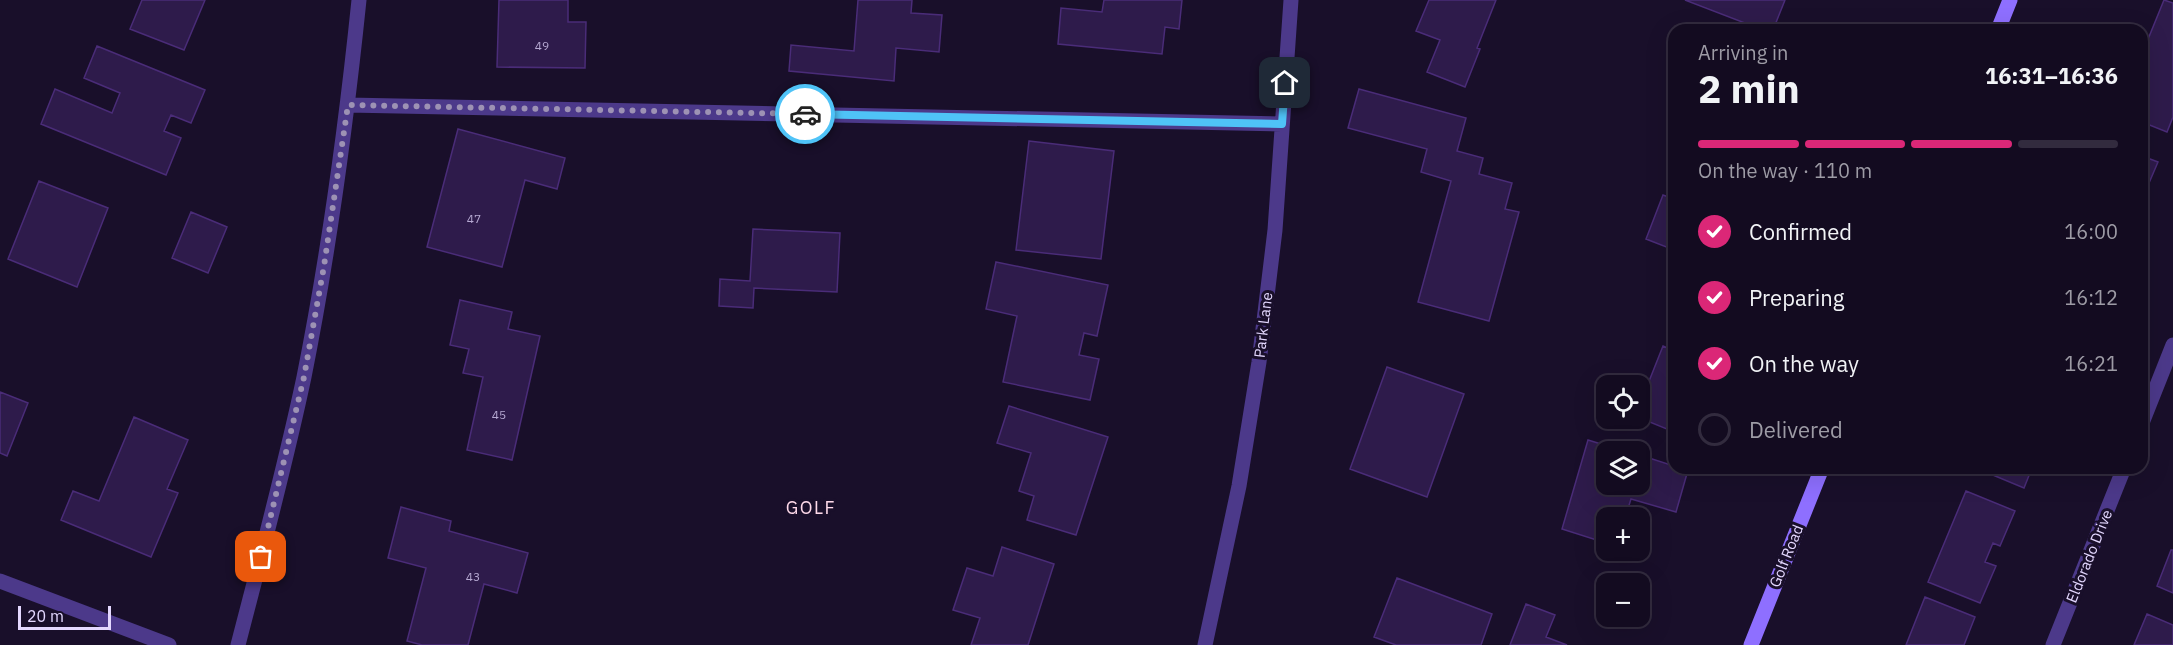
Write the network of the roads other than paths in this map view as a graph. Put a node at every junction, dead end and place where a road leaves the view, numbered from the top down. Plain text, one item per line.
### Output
1 (359, 0) edge
2 (1291, 0) edge
3 (2010, 0) edge
4 (2000, 24) edge
5 (348, 105) junction
6 (1282, 124) junction
7 (2173, 345) edge
8 (2148, 408) edge
9 (1820, 474) edge
10 (2122, 474) edge
11 (0, 581) edge
12 (169, 645) edge
13 (238, 645) edge
14 (1205, 645) edge
15 (1751, 645) edge
16 (2053, 645) edge

1 - 5 street
2 - 6 street, Park Lane
3 - 4 main road
5 - 6 street
5 - 13 street
6 - 14 street, Park Lane
7 - 8 street
9 - 15 main road, Golf Road
10 - 16 street, Eldorado Drive
11 - 12 street

